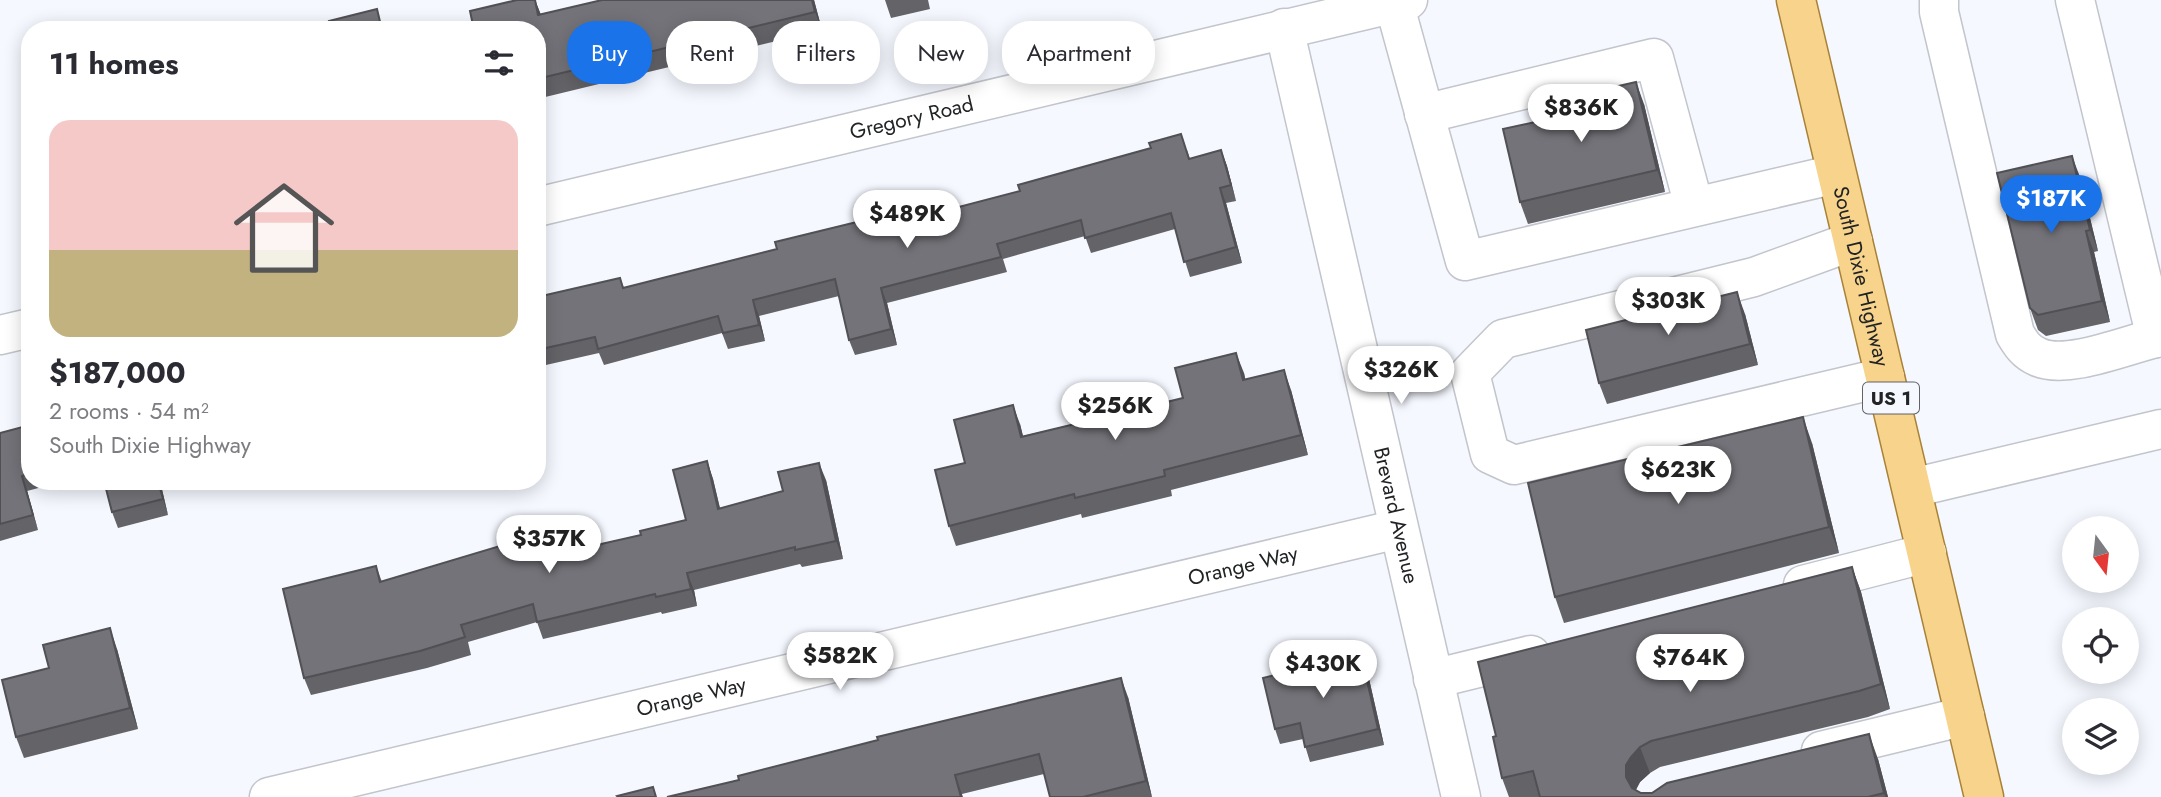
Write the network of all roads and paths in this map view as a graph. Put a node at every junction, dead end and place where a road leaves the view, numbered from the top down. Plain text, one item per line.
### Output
1 (1796, 0) edge
2 (1939, 0) edge
3 (2075, 0) edge
4 (1401, 2) edge
5 (1284, 28) junction
6 (1424, 114) junction
7 (1836, 174) junction
8 (546, 205) edge
9 (1694, 206) junction
10 (1853, 241) junction
11 (21, 330) edge
12 (0, 335) edge
13 (2159, 337) edge
14 (1885, 377) junction
15 (2161, 429) edge
16 (1912, 488) junction
17 (1398, 529) junction
18 (1927, 553) junction
19 (1770, 593) edge
20 (1561, 647) edge
21 (1433, 679) junction
22 (1965, 716) junction
23 (1783, 760) edge
24 (269, 797) edge
25 (1461, 797) edge
26 (1984, 797) edge

1 - 7 main road, South Dixie Highway / US 1
2 - 13 street
3 - 13 street
4 - 5 street, Gregory Road
4 - 6 street
5 - 8 street, Gregory Road
5 - 17 street, Brevard Avenue
6 - 9 street
6 - 9 street
7 - 9 street
7 - 10 main road, South Dixie Highway / US 1
10 - 14 main road, South Dixie Highway / US 1
10 - 14 street
11 - 12 street
14 - 16 main road, South Dixie Highway / US 1
15 - 16 street
16 - 18 main road, South Dixie Highway / US 1
17 - 21 street, Brevard Avenue
17 - 24 street, Orange Way
18 - 19 street
18 - 22 main road, South Dixie Highway / US 1
20 - 21 street
21 - 25 street, Brevard Avenue
22 - 23 street
22 - 26 main road, South Dixie Highway / US 1

